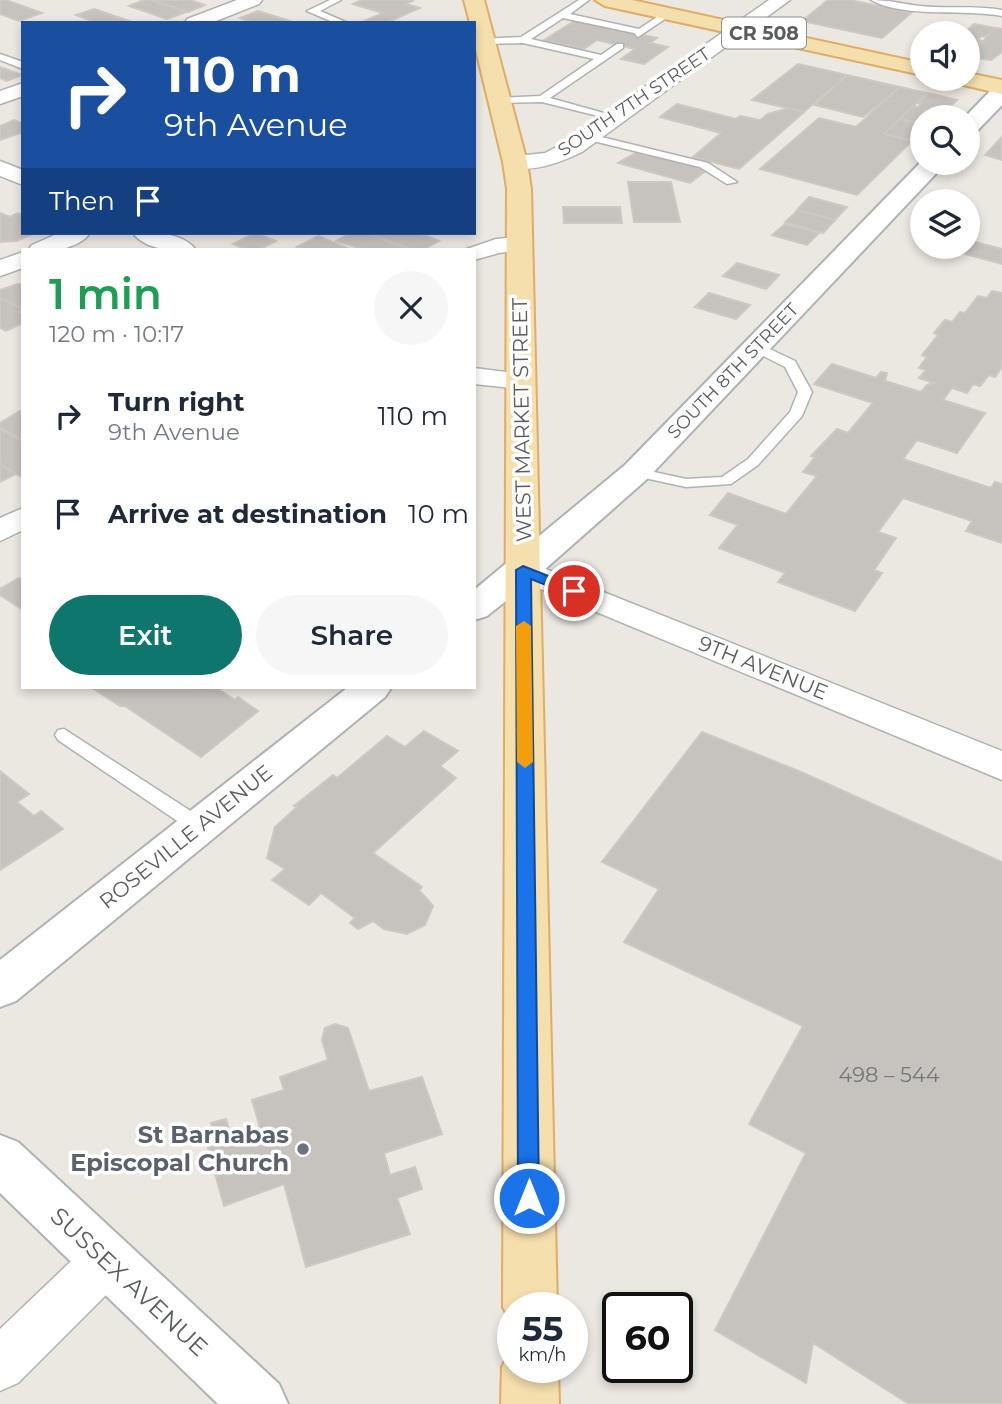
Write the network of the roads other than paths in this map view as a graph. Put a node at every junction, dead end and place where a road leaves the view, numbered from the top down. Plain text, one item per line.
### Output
1 (253, 0) edge
2 (337, 0) edge
3 (474, 0) edge
4 (585, 0) edge
5 (605, 0) edge
6 (781, 0) edge
7 (875, 0) edge
8 (669, 13) junction
9 (1002, 13) edge
10 (562, 15) junction
11 (199, 21) edge
12 (339, 21) edge
13 (545, 26) junction
14 (741, 28) junction
15 (561, 30) dead end
16 (523, 40) junction
17 (620, 46) dead end
18 (482, 51) edge
19 (0, 57) edge
20 (602, 58) junction
21 (21, 65) edge
22 (910, 66) edge
23 (980, 82) edge
24 (1002, 87) edge
25 (21, 90) edge
26 (1002, 93) edge
27 (0, 98) edge
28 (542, 99) junction
29 (500, 101) junction
30 (980, 115) edge
31 (614, 119) junction
32 (589, 137) junction
33 (515, 162) junction
34 (0, 168) edge
35 (922, 175) edge
36 (21, 177) edge
37 (731, 182) dead end
38 (74, 235) edge
39 (150, 235) edge
40 (520, 244) junction
41 (44, 248) edge
42 (179, 248) edge
43 (476, 252) edge
44 (21, 259) edge
45 (0, 269) edge
46 (757, 347) junction
47 (476, 376) edge
48 (521, 381) junction
49 (636, 472) junction
50 (21, 518) edge
51 (0, 531) edge
52 (523, 570) junction
53 (476, 606) edge
54 (371, 689) edge
55 (64, 735) dead end
56 (1002, 766) edge
57 (199, 826) junction
58 (0, 987) edge
59 (0, 1159) edge
60 (106, 1261) junction
61 (530, 1292) edge
62 (0, 1365) edge
63 (530, 1383) edge
64 (259, 1404) edge
65 (530, 1404) edge

1 - 11 street
2 - 12 lane
3 - 18 main road, WEST MARKET STREET
4 - 10 lane
5 - 8 main road, CR 508
6 - 14 street, SOUTH 7TH STREET
7 - 9 lane
8 - 10 lane
8 - 14 main road, CR 508
10 - 13 lane
13 - 15 lane
13 - 16 lane
14 - 22 main road, CR 508
14 - 31 street, SOUTH 7TH STREET
16 - 18 lane
16 - 20 lane
17 - 20 lane
18 - 29 main road, WEST MARKET STREET
19 - 21 lane
20 - 28 lane
23 - 24 main road
25 - 27 street
26 - 30 street
28 - 29 lane
28 - 31 lane
29 - 33 main road, WEST MARKET STREET
31 - 32 street, SOUTH 7TH STREET
32 - 33 street, SOUTH 7TH STREET
32 - 37 lane
33 - 40 main road, WEST MARKET STREET
34 - 36 street
35 - 46 street, SOUTH 8TH STREET
38 - 41 street
39 - 42 street
40 - 43 street
40 - 48 main road, WEST MARKET STREET
44 - 45 street
46 - 49 street, SOUTH 8TH STREET
46 - 49 lane
47 - 48 street
48 - 52 main road, WEST MARKET STREET
49 - 52 street, SOUTH 8TH STREET
50 - 51 street
52 - 53 street
52 - 56 street, 9TH AVENUE
52 - 61 main road, WEST MARKET STREET
54 - 57 street, ROSEVILLE AVENUE
55 - 57 lane
57 - 58 street, ROSEVILLE AVENUE
59 - 60 street, SUSSEX AVENUE
60 - 62 street
60 - 64 street, SUSSEX AVENUE
63 - 65 main road

